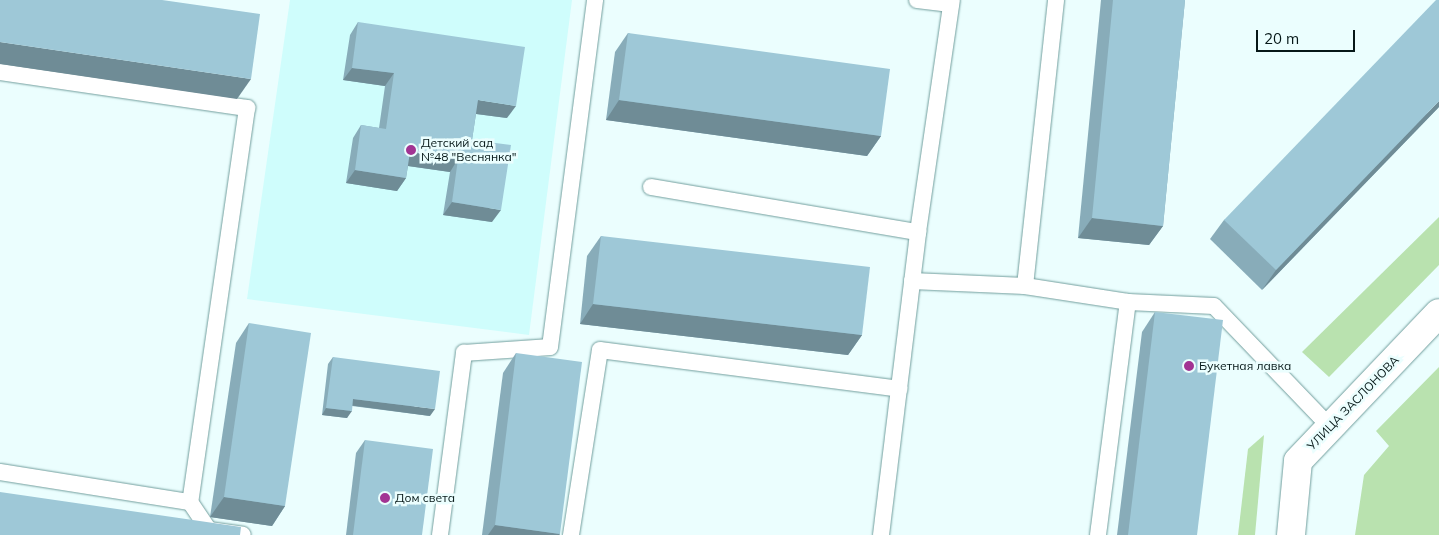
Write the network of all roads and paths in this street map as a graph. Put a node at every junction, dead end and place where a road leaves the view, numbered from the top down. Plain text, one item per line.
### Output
1 (595, 0) edge
2 (917, 0) edge
3 (1056, 0) edge
4 (952, 2) edge
5 (0, 72) edge
6 (651, 187) dead end
7 (918, 232) junction
8 (912, 281) junction
9 (1025, 286) junction
10 (1128, 302) junction
11 (1439, 313) edge
12 (899, 390) junction
13 (1329, 426) junction
14 (0, 472) edge
15 (190, 502) junction
16 (242, 535) edge
17 (440, 535) edge
18 (572, 535) edge
19 (881, 535) edge
20 (1098, 535) edge
21 (1291, 535) edge

1 - 17 lane
2 - 4 lane
3 - 9 lane
4 - 7 lane
5 - 15 lane
6 - 7 lane
7 - 8 lane
8 - 9 lane
8 - 12 lane
9 - 10 lane
10 - 13 lane
10 - 20 lane
11 - 13 street, УЛИЦА ЗАСЛОНОВА
12 - 18 lane
12 - 19 lane
13 - 21 street, УЛИЦА ЗАСЛОНОВА
14 - 15 lane
15 - 16 lane

